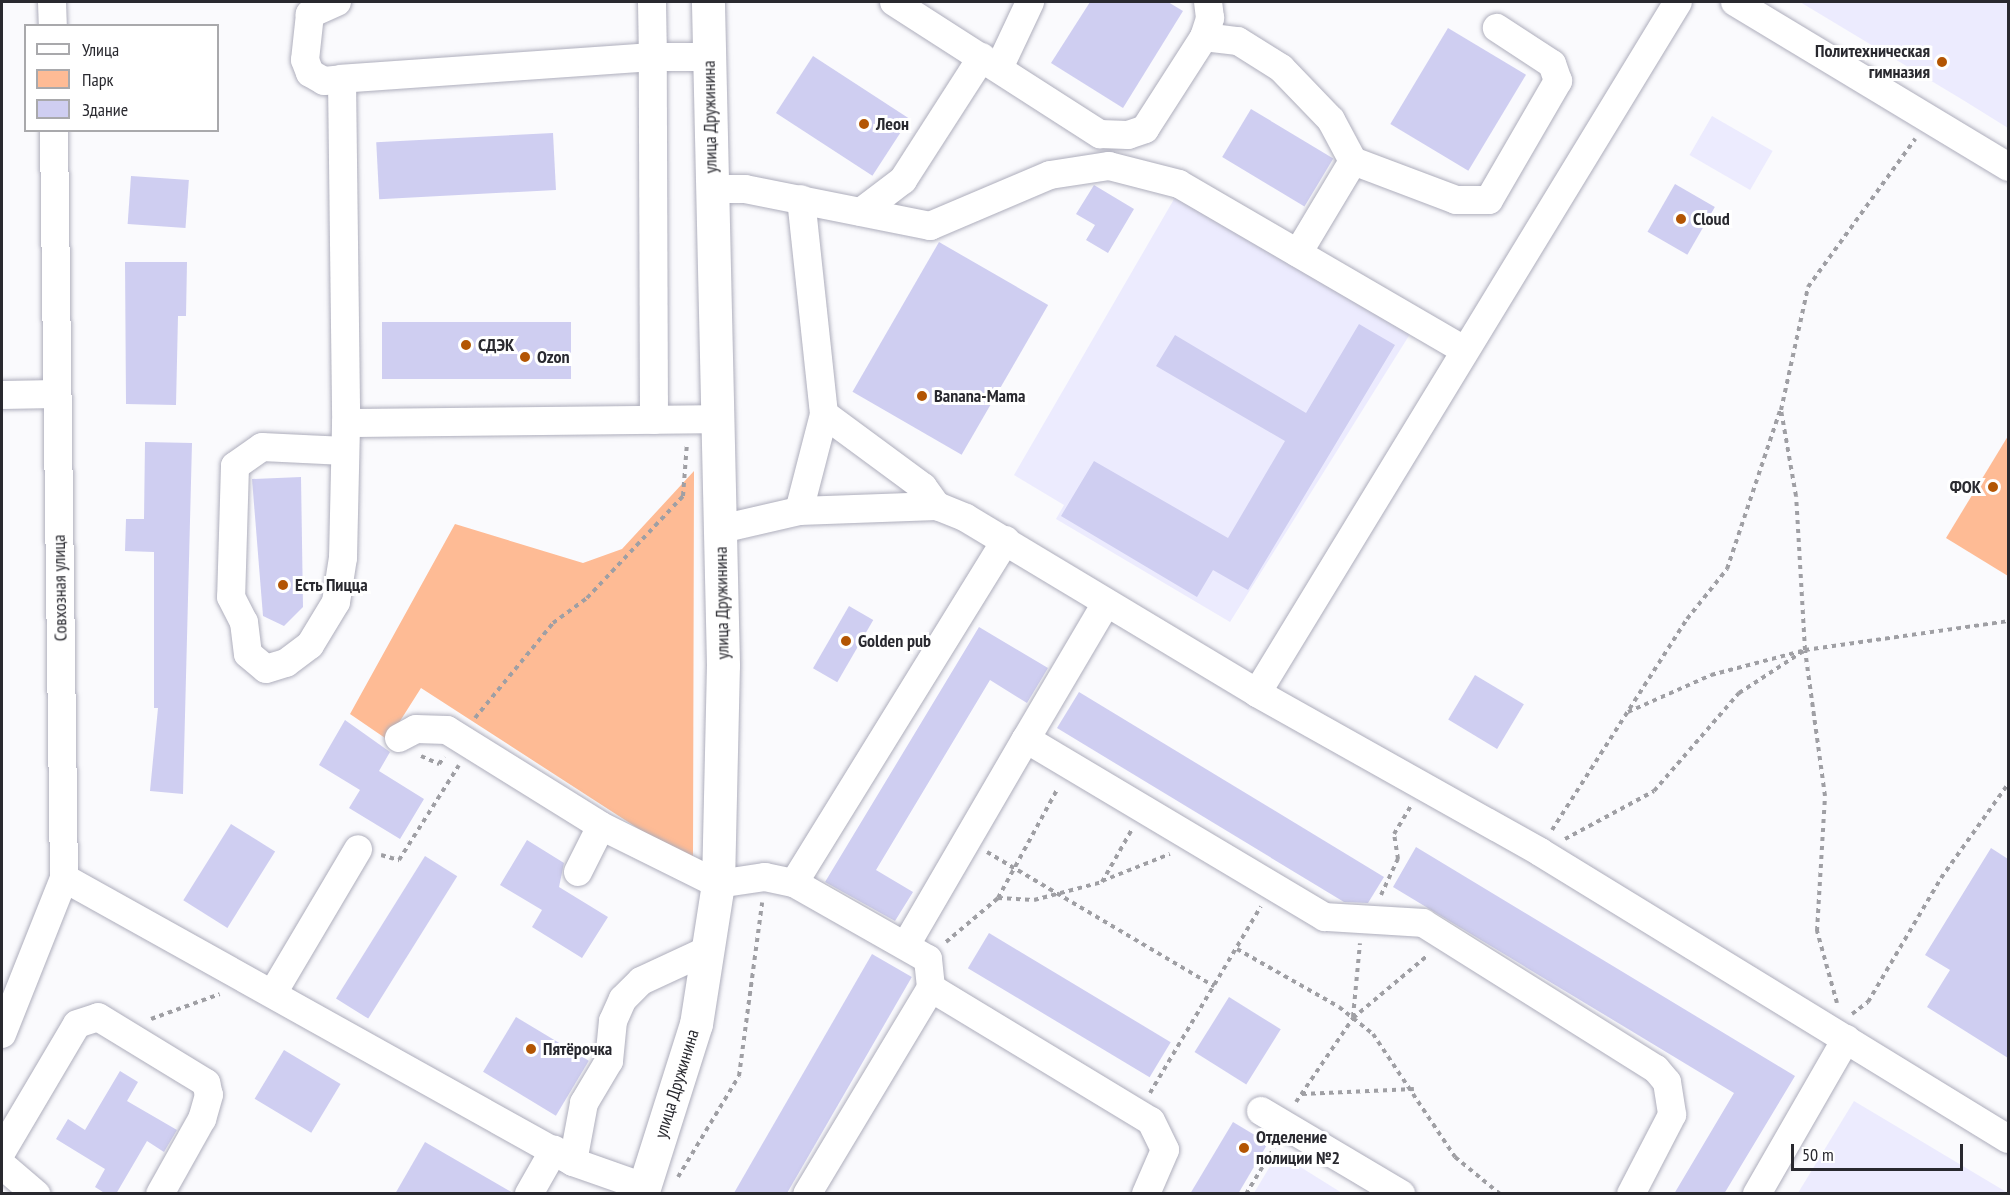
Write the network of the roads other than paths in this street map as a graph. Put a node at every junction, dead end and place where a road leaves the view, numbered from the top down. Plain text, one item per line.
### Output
1 (52, 2) edge
2 (337, 2) edge
3 (652, 2) edge
4 (708, 2) edge
5 (894, 2) edge
6 (1030, 2) edge
7 (1208, 2) edge
8 (1678, 2) edge
9 (1735, 2) edge
10 (53, 24) edge
11 (1497, 28) dead end
12 (1204, 37) junction
13 (653, 57) junction
14 (709, 57) junction
15 (991, 63) junction
16 (342, 80) junction
17 (54, 132) edge
18 (1353, 160) junction
19 (2008, 167) edge
20 (711, 189) junction
21 (801, 199) junction
22 (861, 212) junction
23 (1298, 253) junction
24 (1463, 349) junction
25 (57, 394) junction
26 (2, 395) edge
27 (824, 414) junction
28 (703, 419) junction
29 (654, 420) junction
30 (346, 423) junction
31 (345, 451) junction
32 (937, 506) junction
33 (799, 511) junction
34 (721, 529) junction
35 (1006, 540) junction
36 (1106, 603) junction
37 (1257, 693) junction
38 (1026, 739) junction
39 (406, 745) road end
40 (601, 826) junction
41 (358, 849) road end
42 (578, 872) dead end
43 (64, 878) junction
44 (794, 883) junction
45 (718, 884) junction
46 (710, 949) junction
47 (917, 952) junction
48 (263, 988) junction
49 (931, 988) junction
50 (1839, 1030) junction
51 (2, 1034) edge
52 (1277, 1120) road end
53 (2008, 1138) edge
54 (2, 1151) edge
55 (564, 1156) junction
56 (2, 1165) edge
57 (653, 1188) edge
58 (36, 1194) edge
59 (160, 1194) edge
60 (529, 1194) edge
61 (807, 1194) edge
62 (1146, 1194) edge
63 (1401, 1194) edge
64 (1631, 1194) edge
65 (1757, 1194) edge

1 - 10 street
2 - 16 street
3 - 13 street
4 - 14 main road, улица Дружинина
5 - 15 street
6 - 15 street
7 - 12 street
8 - 24 street
9 - 19 street
11 - 18 street
12 - 15 street
12 - 18 street
13 - 14 street
13 - 16 street
13 - 29 street
14 - 20 main road, улица Дружинина
15 - 22 street
16 - 30 street
17 - 25 street, Совхозная улица
18 - 23 street
20 - 21 street
20 - 28 main road, улица Дружинина
21 - 22 street
21 - 27 street
22 - 23 street
23 - 24 street
24 - 37 street
25 - 26 street
25 - 43 street, Совхозная улица
27 - 32 street
27 - 33 street
28 - 29 street
28 - 34 main road, улица Дружинина
29 - 30 street
30 - 31 street
31 - 31 street
32 - 33 street
32 - 35 street
33 - 34 street
34 - 45 main road, улица Дружинина
35 - 36 street
35 - 44 street
36 - 37 street
36 - 38 street
37 - 50 street
38 - 47 street
38 - 64 street
39 - 40 street
40 - 42 street
40 - 45 street
41 - 48 street
43 - 48 street
43 - 51 street, Совхозная улица
44 - 45 street
44 - 47 street
45 - 46 main road, улица Дружинина
46 - 55 street
46 - 57 main road, улица Дружинина
47 - 49 street
48 - 55 street
49 - 61 street
49 - 62 street
50 - 53 street
50 - 65 street
52 - 63 street
54 - 59 street
55 - 57 street
55 - 60 street
56 - 58 street

